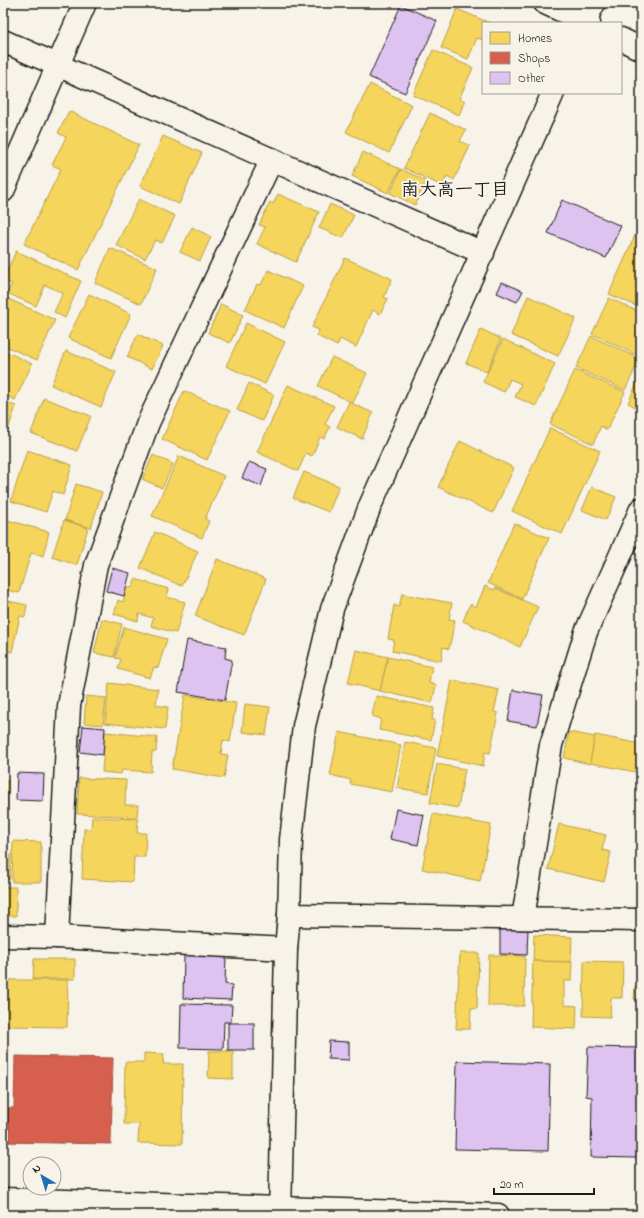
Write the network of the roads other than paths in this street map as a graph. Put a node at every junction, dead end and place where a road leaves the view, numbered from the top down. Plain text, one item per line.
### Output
1 (85, 3) edge
2 (545, 3) edge
3 (588, 17) edge
4 (622, 40) edge
5 (3, 41) edge
6 (641, 49) edge
7 (59, 66) junction
8 (553, 94) edge
9 (272, 159) junction
10 (3, 191) edge
11 (483, 253) junction
12 (641, 509) edge
13 (289, 915) junction
14 (523, 918) junction
15 (641, 920) edge
16 (3, 936) edge
17 (57, 937) junction
18 (286, 949) junction
19 (3, 1199) edge
20 (280, 1212) edge
21 (498, 1215) edge

1 - 7 street
2 - 3 street
4 - 6 street
5 - 7 street
7 - 9 street
7 - 10 street
8 - 11 street
9 - 11 street
9 - 17 street
11 - 13 street
12 - 14 street
13 - 14 street
13 - 18 street
14 - 15 street
16 - 17 street
17 - 18 street
18 - 20 street
19 - 20 street
20 - 21 street

